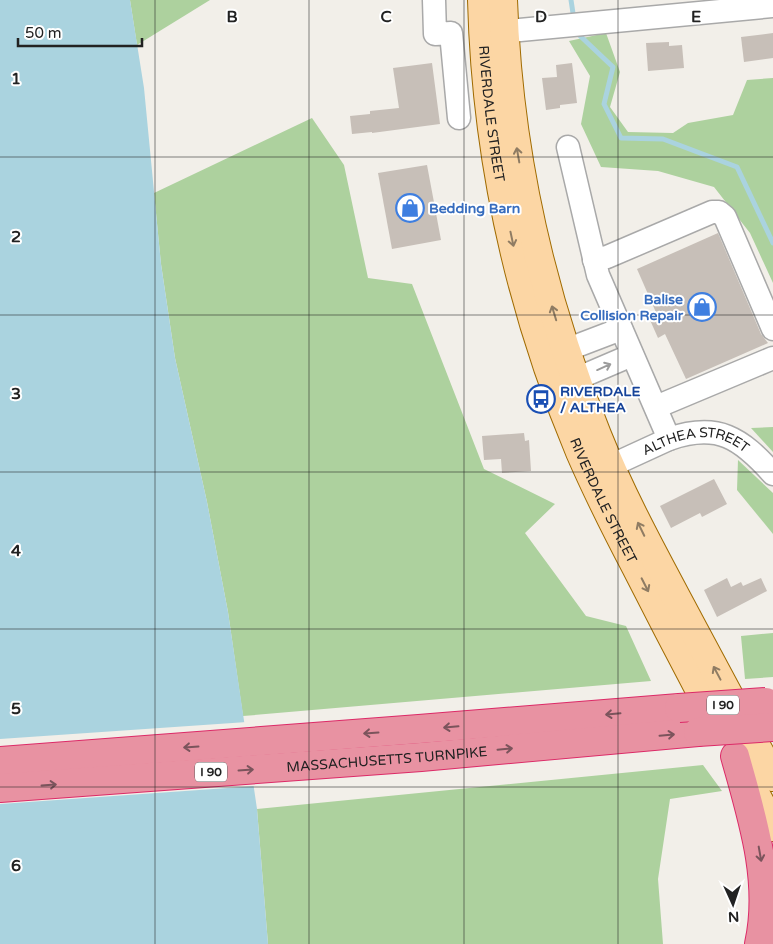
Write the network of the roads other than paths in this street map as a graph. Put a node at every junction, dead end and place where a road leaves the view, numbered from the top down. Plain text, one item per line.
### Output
1 (434, 0) edge
2 (482, 0) edge
3 (503, 0) edge
4 (773, 6) edge
5 (494, 32) junction
6 (487, 77) junction
7 (455, 79) junction
8 (459, 118) dead end
9 (568, 147) dead end
10 (594, 260) junction
11 (621, 329) junction
12 (773, 329) edge
13 (566, 350) junction
14 (632, 355) junction
15 (773, 358) edge
16 (576, 379) junction
17 (656, 407) junction
18 (669, 438) junction
19 (601, 470) junction
20 (773, 474) edge
21 (771, 710) edge
22 (735, 756) junction
23 (0, 761) edge
24 (773, 777) edge
25 (0, 788) edge
26 (773, 827) edge
27 (759, 944) edge

1 - 7 street
2 - 5 main road, RIVERDALE STREET
3 - 5 main road, RIVERDALE STREET
4 - 5 street
5 - 6 main road, RIVERDALE STREET
13 -> 5 main road, RIVERDALE STREET
6 - 7 street
6 -> 19 main road, RIVERDALE STREET
7 - 8 street
9 - 10 street
10 - 11 street
10 - 12 street
11 - 13 street
11 - 14 street
13 - 16 main road, RIVERDALE STREET
16 -> 14 street
14 - 17 street
15 - 17 street
16 - 19 main road, RIVERDALE STREET
17 - 18 street
18 - 19 street, ALTHEA STREET
18 - 20 street, ALTHEA STREET
19 -> 22 main road, RIVERDALE STREET
24 -> 19 main road, RIVERDALE STREET
21 -> 23 highway, MASSACHUSETTS TURNPIKE / I 90, bridge
25 -> 21 highway, MASSACHUSETTS TURNPIKE / I 90, bridge
22 - 26 main road, RIVERDALE STREET
22 -> 27 highway

